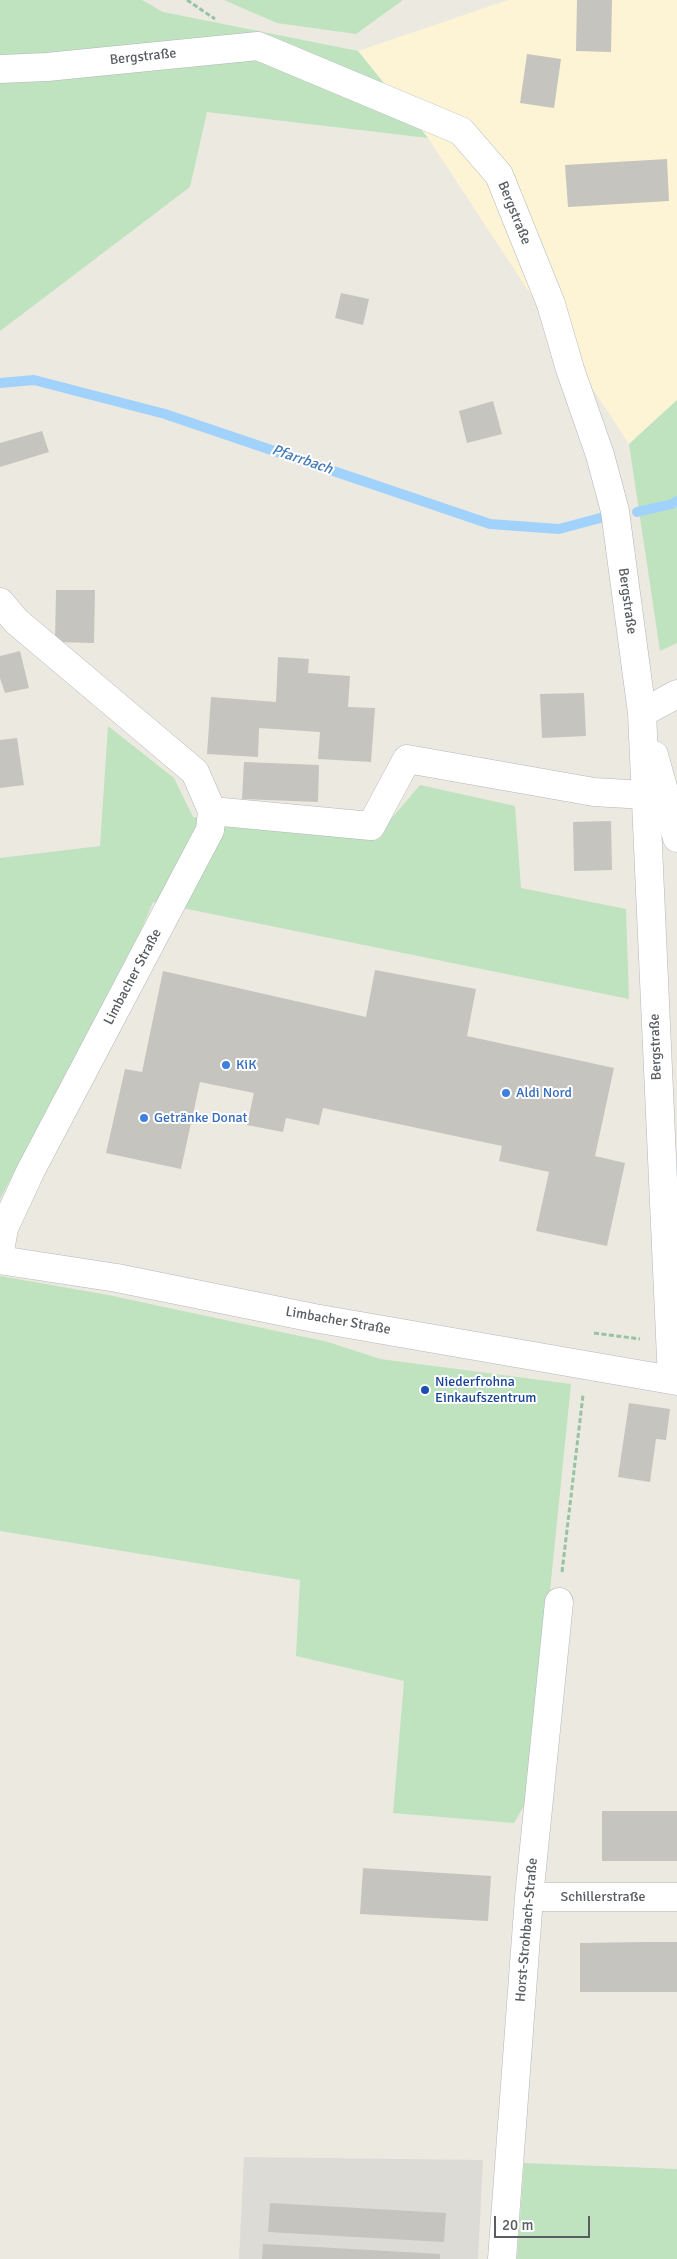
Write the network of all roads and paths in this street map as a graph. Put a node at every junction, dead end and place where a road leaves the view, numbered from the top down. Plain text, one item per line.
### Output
1 (0, 69) edge
2 (0, 602) edge
3 (677, 694) edge
4 (642, 713) junction
5 (645, 796) junction
6 (212, 811) junction
7 (677, 838) edge
8 (0, 1251) edge
9 (0, 1260) edge
10 (587, 1364) junction
11 (674, 1381) edge
12 (559, 1602) joint
13 (529, 1897) junction
14 (677, 1897) edge
15 (502, 2259) edge

1 - 4 street, Bergstraße
2 - 6 street
3 - 4 street
4 - 5 street, Bergstraße
4 - 7 street, Bergstraße
5 - 6 street
5 - 11 street, Bergstraße
6 - 8 street, Limbacher Straße
9 - 10 street, Limbacher Straße
10 - 11 street, Limbacher Straße
10 - 12 path
12 - 13 street, Horst-Strohbach-Straße
13 - 14 street, Schillerstraße
13 - 15 street, Horst-Strohbach-Straße

